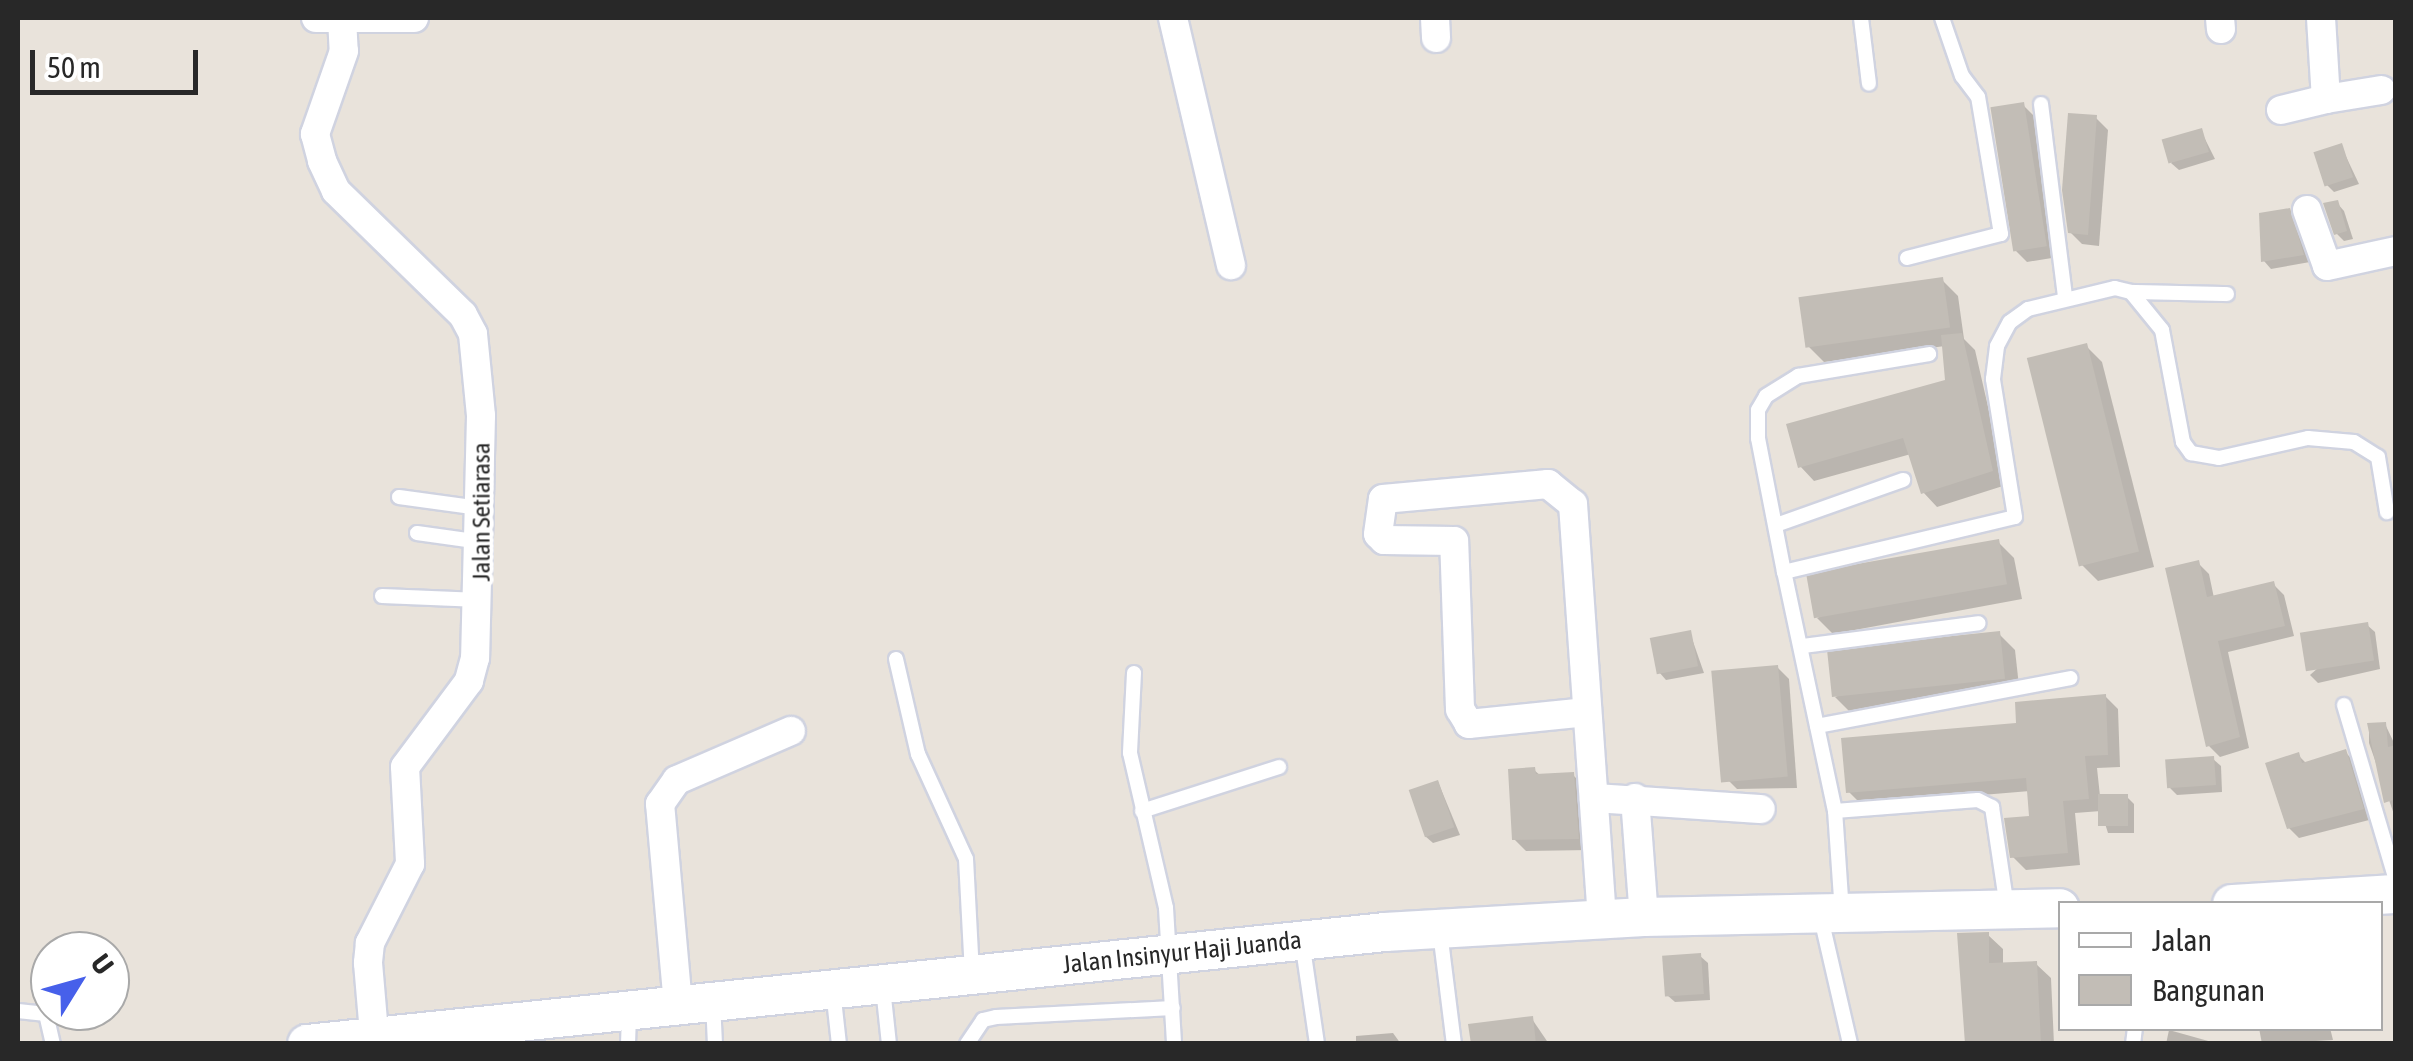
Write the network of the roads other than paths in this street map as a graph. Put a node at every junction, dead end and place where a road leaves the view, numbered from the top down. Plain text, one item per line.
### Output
1 (334, 18) edge
2 (414, 18) edge
3 (1173, 18) edge
4 (1861, 18) edge
5 (1942, 18) edge
6 (2322, 18) edge
7 (1869, 84) dead end
8 (2381, 90) dead end
9 (2326, 99) junction
10 (2042, 104) dead end
11 (2282, 110) dead end
12 (2307, 210) dead end
13 (2396, 252) edge
14 (1908, 258) dead end
15 (1231, 265) dead end
16 (2132, 292) junction
17 (2227, 294) dead end
18 (2065, 297) junction
19 (1929, 354) dead end
20 (1903, 480) dead end
21 (1458, 493) junction
22 (400, 498) dead end
23 (479, 508) junction
24 (2387, 512) dead end
25 (1776, 525) junction
26 (418, 533) dead end
27 (1454, 541) junction
28 (482, 542) junction
29 (1784, 572) junction
30 (382, 596) dead end
31 (481, 600) junction
32 (1979, 623) dead end
33 (1803, 646) junction
34 (896, 659) dead end
35 (1134, 673) dead end
36 (2070, 678) dead end
37 (2344, 705) dead end
38 (1587, 712) junction
39 (1817, 726) junction
40 (791, 731) dead end
41 (1280, 767) dead end
42 (1594, 798) junction
43 (1635, 798) junction
44 (1761, 809) dead end
45 (1142, 811) junction
46 (1835, 811) junction
47 (2396, 882) edge
48 (2396, 894) edge
49 (2281, 901) edge
50 (2007, 908) junction
51 (2058, 908) edge
52 (1831, 917) junction
53 (1644, 918) junction
54 (1602, 920) junction
55 (1440, 932) junction
56 (1302, 940) junction
57 (1170, 951) junction
58 (972, 976) junction
59 (883, 983) junction
60 (832, 989) junction
61 (695, 1004) junction
62 (1173, 1008) junction
63 (18, 1011) edge
64 (628, 1027) edge
65 (375, 1040) edge
66 (53, 1044) edge
67 (307, 1044) edge
68 (715, 1044) edge
69 (840, 1044) edge
70 (889, 1044) edge
71 (966, 1044) edge
72 (1174, 1044) edge
73 (1316, 1044) edge
74 (1454, 1044) edge
75 (1850, 1044) edge

1 - 2 street
1 - 23 street, Jalan Setiarasa
3 - 15 street
4 - 7 lane
5 - 14 lane
6 - 9 street
8 - 9 street
9 - 11 street
10 - 18 lane
12 - 13 street
16 - 17 lane
16 - 18 lane
16 - 24 lane
18 - 29 lane
19 - 25 lane
20 - 25 lane
21 - 27 street
21 - 27 street
21 - 38 street
22 - 23 lane
23 - 28 street, Jalan Setiarasa
25 - 29 lane
26 - 28 lane
27 - 38 street
28 - 31 street, Jalan Setiarasa
29 - 33 lane
30 - 31 lane
31 - 65 street, Jalan Setiarasa
32 - 33 lane
33 - 39 lane
34 - 58 lane
35 - 45 lane
36 - 39 lane
37 - 47 lane
38 - 42 street
39 - 46 lane
40 - 61 street
41 - 45 lane
42 - 43 street
42 - 54 street
43 - 44 street
43 - 53 street
45 - 57 lane
46 - 50 lane
46 - 52 lane
48 - 49 main road
50 - 51 main road, Jalan Insinyur Haji Juanda
50 - 52 main road, Jalan Insinyur Haji Juanda
52 - 53 main road, Jalan Insinyur Haji Juanda
52 - 75 lane
53 - 54 main road, Jalan Insinyur Haji Juanda
54 - 55 main road, Jalan Insinyur Haji Juanda
55 - 56 main road, Jalan Insinyur Haji Juanda
55 - 74 lane
56 - 57 main road, Jalan Insinyur Haji Juanda
56 - 73 lane
57 - 58 main road, Jalan Insinyur Haji Juanda
57 - 62 lane
58 - 59 main road, Jalan Insinyur Haji Juanda
59 - 60 main road, Jalan Insinyur Haji Juanda
59 - 70 lane
60 - 61 main road, Jalan Insinyur Haji Juanda
60 - 69 lane
61 - 64 main road, Jalan Insinyur Haji Juanda
61 - 68 lane
62 - 71 lane
62 - 72 lane
63 - 66 lane
64 - 65 main road, Jalan Insinyur Haji Juanda
65 - 67 main road, Jalan Insinyur Haji Juanda

